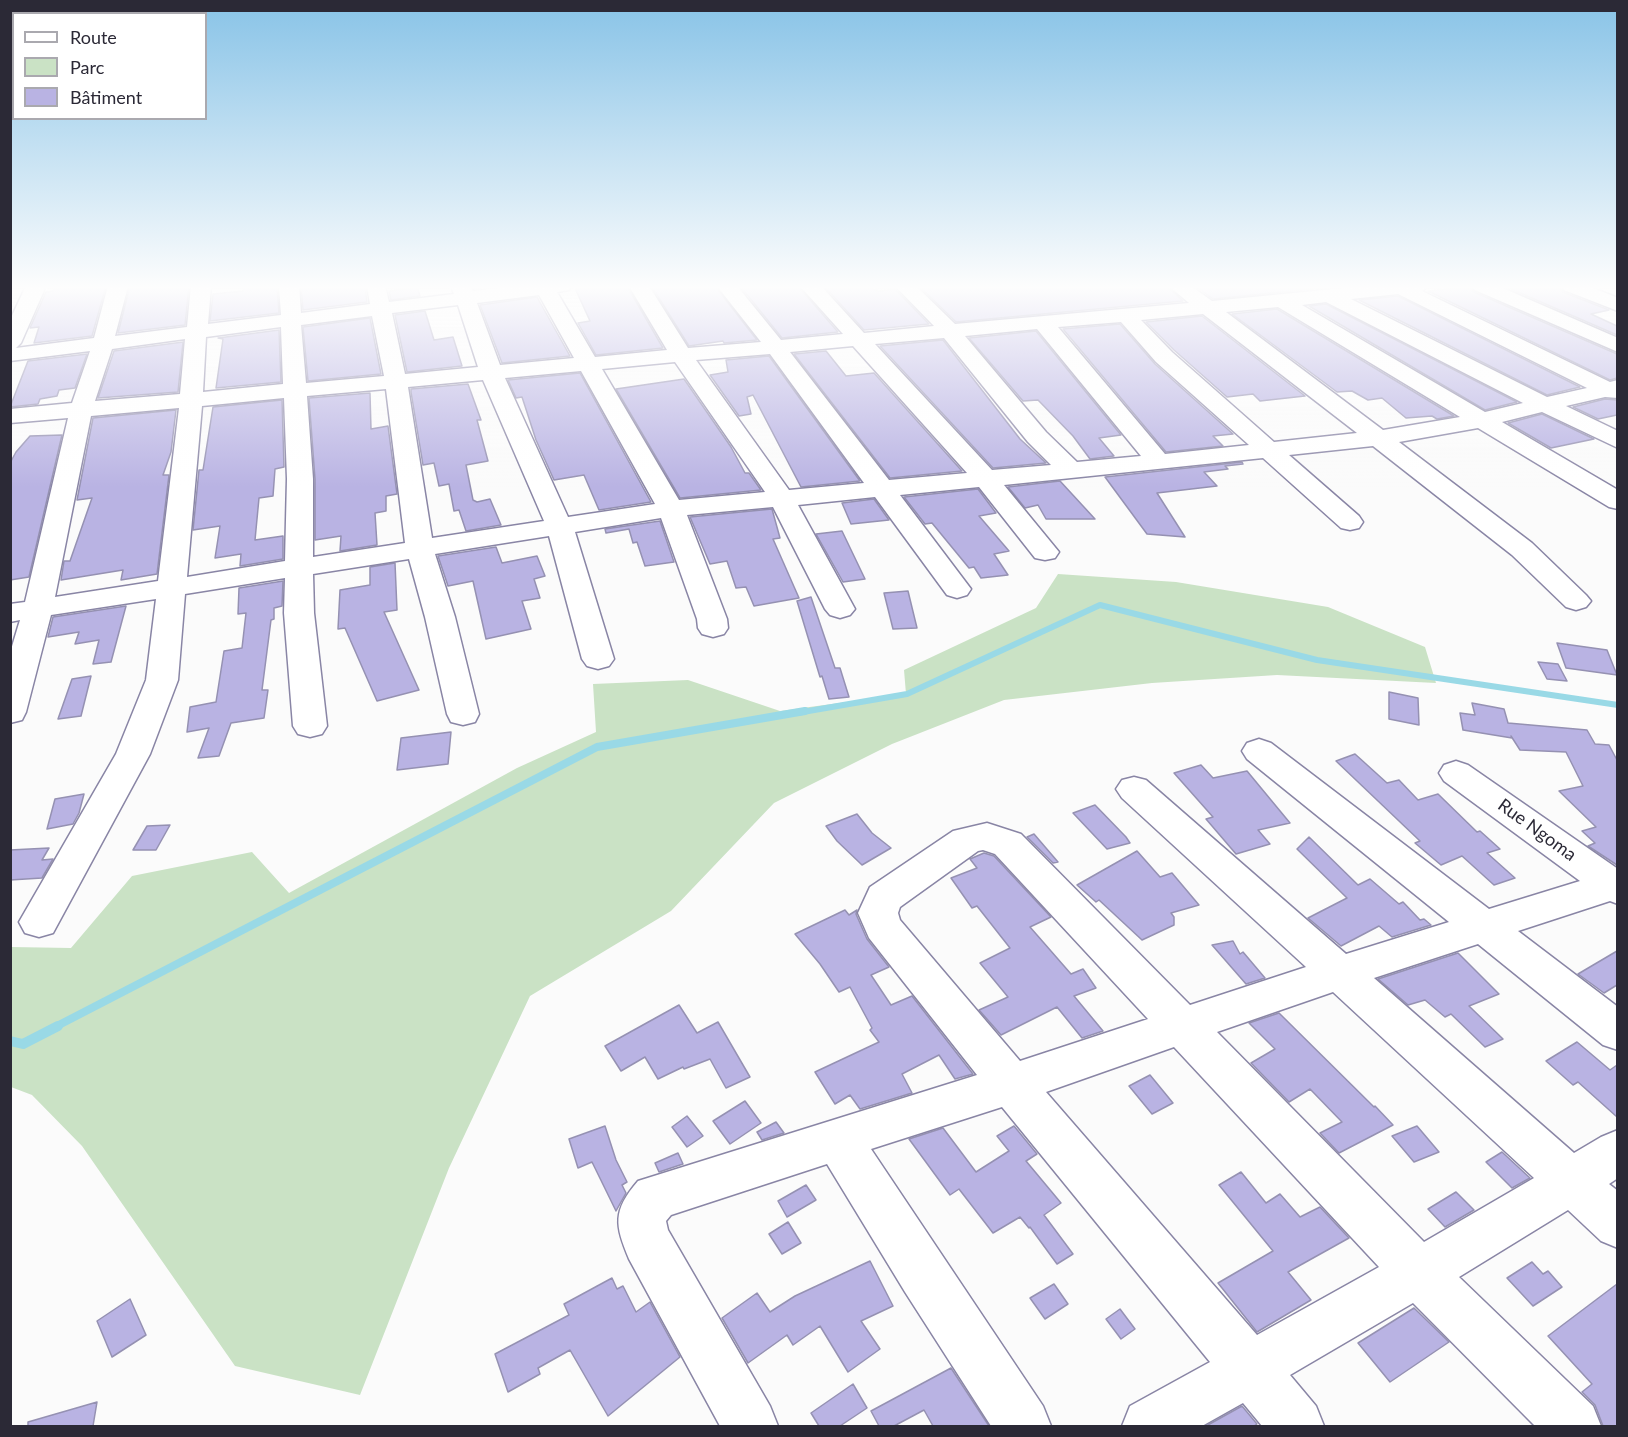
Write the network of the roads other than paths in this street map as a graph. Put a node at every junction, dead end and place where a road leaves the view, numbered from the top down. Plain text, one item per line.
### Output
1 (25, 353) edge
2 (100, 353) edge
3 (194, 353) edge
4 (292, 353) edge
5 (390, 353) edge
6 (484, 353) edge
7 (583, 353) edge
8 (701, 353) edge
9 (780, 353) edge
10 (871, 353) edge
11 (968, 353) edge
12 (1068, 353) edge
13 (1160, 353) edge
14 (1265, 353) edge
15 (1369, 353) edge
16 (1442, 353) edge
17 (1539, 353) edge
18 (10, 355) edge
19 (681, 355) junction
20 (588, 364) junction
21 (491, 372) junction
22 (396, 381) junction
23 (294, 390) junction
24 (1614, 390) edge
25 (191, 400) junction
26 (1545, 405) junction
27 (81, 410) junction
28 (10, 416) edge
29 (1482, 420) junction
30 (1379, 438) junction
31 (1617, 441) edge
32 (1266, 449) junction
33 (1159, 462) junction
34 (1071, 471) junction
35 (986, 479) junction
36 (880, 489) junction
37 (783, 500) junction
38 (1617, 501) edge
39 (671, 509) junction
40 (1350, 522) dead end
41 (560, 528) junction
42 (420, 550) junction
43 (1045, 552) dead end
44 (299, 569) junction
45 (170, 588) junction
46 (957, 589) dead end
47 (1576, 602) dead end
48 (38, 609) junction
49 (840, 609) dead end
50 (10, 613) edge
51 (713, 628) dead end
52 (598, 658) dead end
53 (10, 712) edge
54 (463, 714) dead end
55 (310, 726) dead end
56 (1259, 751) dead end
57 (1456, 773) dead end
58 (1134, 789) dead end
59 (1616, 886) edge
60 (39, 922) dead end
61 (1484, 928) junction
62 (1338, 973) junction
63 (1181, 1025) junction
64 (1617, 1032) edge
65 (1011, 1084) junction
66 (838, 1139) junction
67 (1617, 1152) edge
68 (1572, 1181) junction
69 (1617, 1224) edge
70 (1418, 1272) junction
71 (1250, 1368) junction
72 (750, 1426) edge
73 (1023, 1426) edge
74 (1150, 1426) edge
75 (1296, 1426) edge
76 (1573, 1426) edge

1 - 18 street
2 - 27 street
3 - 25 street
4 - 23 street
5 - 22 street
6 - 21 street
7 - 20 street
8 - 19 street
9 - 36 street
10 - 35 street
11 - 34 street
12 - 33 street
13 - 32 street
14 - 30 street
15 - 29 street
16 - 26 street
17 - 24 street
19 - 20 street
19 - 37 street
20 - 21 street
20 - 39 street
21 - 22 street
21 - 41 street
22 - 23 street
22 - 42 street
23 - 25 street
23 - 44 street
24 - 26 street
25 - 27 street
25 - 45 street
26 - 29 street
26 - 31 street
27 - 28 street
27 - 48 street
29 - 30 street
29 - 38 street
30 - 32 street
30 - 47 street
32 - 33 street
32 - 40 street
33 - 34 street
34 - 35 street
35 - 36 street
35 - 43 street
36 - 37 street
36 - 46 street
37 - 39 street
37 - 49 street
39 - 41 street
39 - 51 street
41 - 42 street
41 - 52 street
42 - 44 street
42 - 54 street
44 - 45 street
44 - 55 street
45 - 48 street
45 - 60 street
48 - 50 street
48 - 53 street
56 - 61 street
57 - 59 street, Rue Ngoma
58 - 62 street
59 - 61 street
61 - 62 street
61 - 64 street
62 - 63 street
62 - 68 street
63 - 65 street
63 - 65 street
63 - 70 street
65 - 66 street
65 - 71 street
66 - 72 street
66 - 73 street
67 - 68 street
68 - 69 street
68 - 70 street
70 - 71 street
70 - 76 street
71 - 74 street
71 - 75 street

